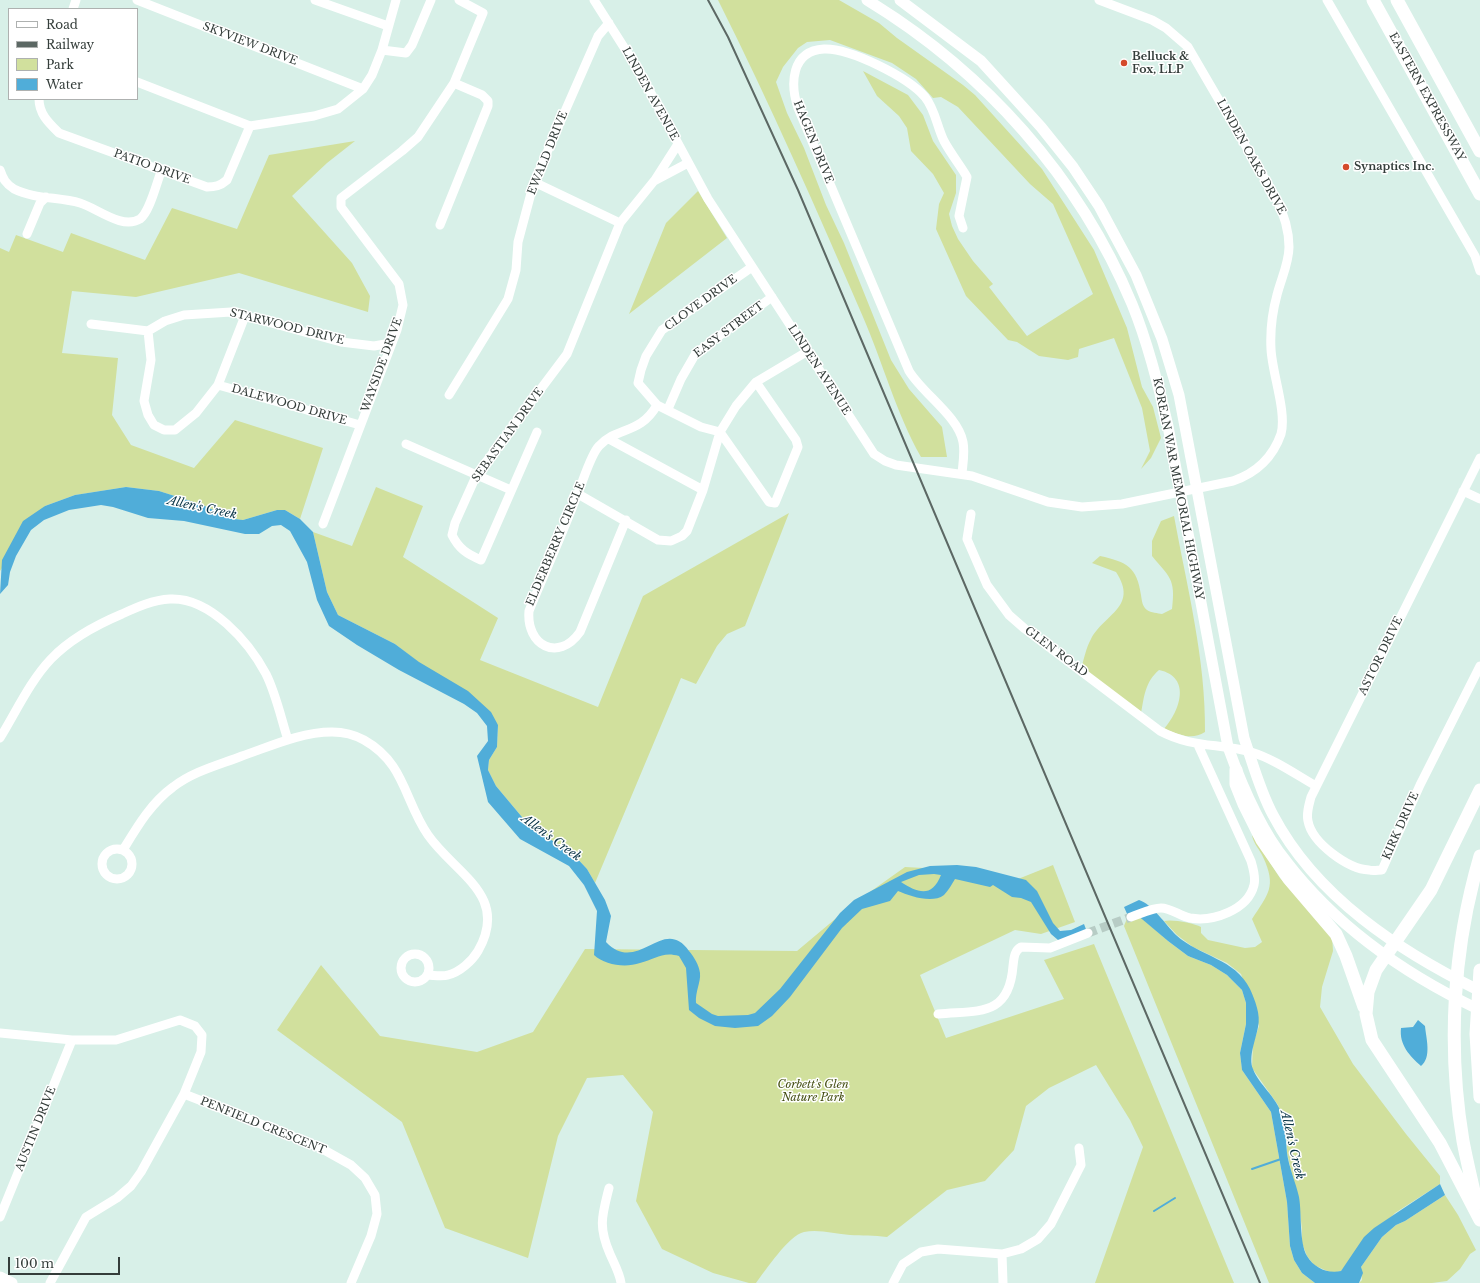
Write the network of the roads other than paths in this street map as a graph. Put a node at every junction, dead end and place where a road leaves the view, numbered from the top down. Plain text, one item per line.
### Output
1 (137, 0) edge
2 (315, 0) edge
3 (396, 0) edge
4 (431, 0) edge
5 (459, 0) edge
6 (594, 0) edge
7 (867, 0) edge
8 (900, 0) edge
9 (1099, 0) edge
10 (1327, 0) edge
11 (1373, 0) edge
12 (1397, 0) edge
13 (609, 23) junction
14 (388, 26) junction
15 (382, 50) junction
16 (138, 82) edge
17 (454, 83) junction
18 (363, 89) junction
19 (39, 100) edge
20 (250, 126) junction
21 (678, 144) junction
22 (1480, 152) edge
23 (688, 163) junction
24 (162, 169) junction
25 (0, 170) edge
26 (654, 181) junction
27 (534, 182) junction
28 (1480, 194) edge
29 (46, 197) junction
30 (620, 224) junction
31 (440, 225) dead end
32 (963, 228) dead end
33 (27, 234) dead end
34 (752, 266) junction
35 (1480, 271) edge
36 (772, 297) junction
37 (245, 316) junction
38 (91, 324) dead end
39 (148, 331) junction
40 (391, 343) junction
41 (808, 351) junction
42 (756, 382) junction
43 (218, 385) junction
44 (449, 395) dead end
45 (657, 405) junction
46 (668, 409) junction
47 (360, 425) junction
48 (537, 432) dead end
49 (720, 432) junction
50 (609, 439) junction
51 (406, 444) dead end
52 (1480, 458) edge
53 (962, 473) junction
54 (477, 474) junction
55 (1197, 489) junction
56 (511, 490) junction
57 (703, 490) junction
58 (1463, 491) junction
59 (1180, 493) junction
60 (578, 494) junction
61 (1480, 500) edge
62 (972, 514) dead end
63 (626, 520) junction
64 (323, 524) dead end
65 (1480, 666) edge
66 (0, 738) edge
67 (288, 740) junction
68 (1198, 745) junction
69 (1228, 748) junction
70 (1249, 752) junction
71 (1236, 770) junction
72 (1316, 786) junction
73 (1480, 790) edge
74 (123, 850) dead end
75 (1480, 856) edge
76 (1134, 917) tunnel mouth
77 (1088, 933) tunnel mouth
78 (1394, 943) junction
79 (1385, 956) junction
80 (1480, 970) edge
81 (427, 975) dead end
82 (1480, 991) edge
83 (1480, 1010) edge
84 (938, 1014) dead end
85 (1366, 1014) junction
86 (0, 1034) edge
87 (72, 1040) junction
88 (184, 1094) junction
89 (1480, 1097) edge
90 (1079, 1148) dead end
91 (609, 1188) dead end
92 (0, 1217) edge
93 (1480, 1220) edge
94 (1002, 1254) junction
95 (0, 1277) edge
96 (621, 1282) edge
97 (12, 1283) edge
98 (50, 1283) edge
99 (351, 1283) edge
100 (893, 1283) edge
101 (1003, 1283) edge

1 - 18 street, SKYVIEW DRIVE
2 - 14 street
3 - 14 street
4 - 15 street
5 - 17 street, WAYSIDE DRIVE
6 - 13 street, LINDEN AVENUE
7 - 59 main road, KOREAN WAR MEMORIAL HIGHWAY
8 - 55 main road, KOREAN WAR MEMORIAL HIGHWAY
9 - 55 street, LINDEN OAKS DRIVE
10 - 35 street
11 - 28 highway, EASTERN EXPRESSWAY
12 - 22 highway, EASTERN EXPRESSWAY
13 - 21 street, LINDEN AVENUE
13 - 27 street, EWALD DRIVE
14 - 15 street
15 - 18 street
16 - 20 street
17 - 31 street
17 - 40 street, WAYSIDE DRIVE
18 - 20 street
19 - 24 street, PATIO DRIVE
20 - 24 street, PATIO DRIVE
21 - 23 street, LINDEN AVENUE
21 - 26 street, SEBASTIAN DRIVE
23 - 26 street, SEBASTIAN DRIVE
23 - 34 street, LINDEN AVENUE
24 - 29 street
25 - 29 street
26 - 30 street, SEBASTIAN DRIVE
27 - 30 street
27 - 44 street, EWALD DRIVE
29 - 33 street
30 - 54 street, SEBASTIAN DRIVE
32 - 53 street, HAGEN DRIVE
34 - 36 street, LINDEN AVENUE
34 - 45 street, CLOVE DRIVE
36 - 41 street, LINDEN AVENUE
36 - 46 street, EASY STREET
37 - 39 street, STARWOOD DRIVE
37 - 40 street, STARWOOD DRIVE
37 - 43 street
38 - 39 street
39 - 43 street
40 - 47 street, WAYSIDE DRIVE
41 - 42 street
41 - 53 street, LINDEN AVENUE
42 - 49 street
42 - 49 street
43 - 47 street, DALEWOOD DRIVE
45 - 46 street, CLOVE DRIVE
45 - 50 street, ELDERBERRY CIRCLE
46 - 49 street, CLOVE DRIVE
47 - 64 street, WAYSIDE DRIVE
48 - 56 street, SEBASTIAN DRIVE
49 - 57 street
50 - 57 street
50 - 60 street, ELDERBERRY CIRCLE
51 - 54 street
52 - 58 street, ASTOR DRIVE
53 - 59 street, LINDEN AVENUE
54 - 56 street
54 - 56 street, SEBASTIAN DRIVE
55 - 59 street, LINDEN AVENUE
55 - 70 main road, KOREAN WAR MEMORIAL HIGHWAY
57 - 63 street
58 - 61 street
58 - 72 street, ASTOR DRIVE
59 - 69 main road, KOREAN WAR MEMORIAL HIGHWAY
60 - 63 street
60 - 63 street, ELDERBERRY CIRCLE
62 - 68 street, GLEN ROAD
65 - 72 street, KIRK DRIVE
66 - 67 street
67 - 74 street
67 - 81 street
68 - 69 street, GLEN ROAD
68 - 76 street
69 - 70 street, GLEN ROAD
69 - 71 main road, KOREAN WAR MEMORIAL HIGHWAY
70 - 72 street
70 - 78 main road, KOREAN WAR MEMORIAL HIGHWAY
71 - 79 main road, KOREAN WAR MEMORIAL HIGHWAY
71 - 85 highway
73 - 78 highway
75 - 93 highway
77 - 84 street
78 - 79 highway
78 - 82 main road
79 - 83 main road
79 - 85 highway
80 - 89 highway
85 - 93 highway
86 - 87 street
87 - 88 street
87 - 92 street, AUSTIN DRIVE
88 - 98 street
88 - 99 street, PENFIELD CRESCENT
90 - 94 street
91 - 96 street
94 - 100 street
94 - 101 street
95 - 97 main road

